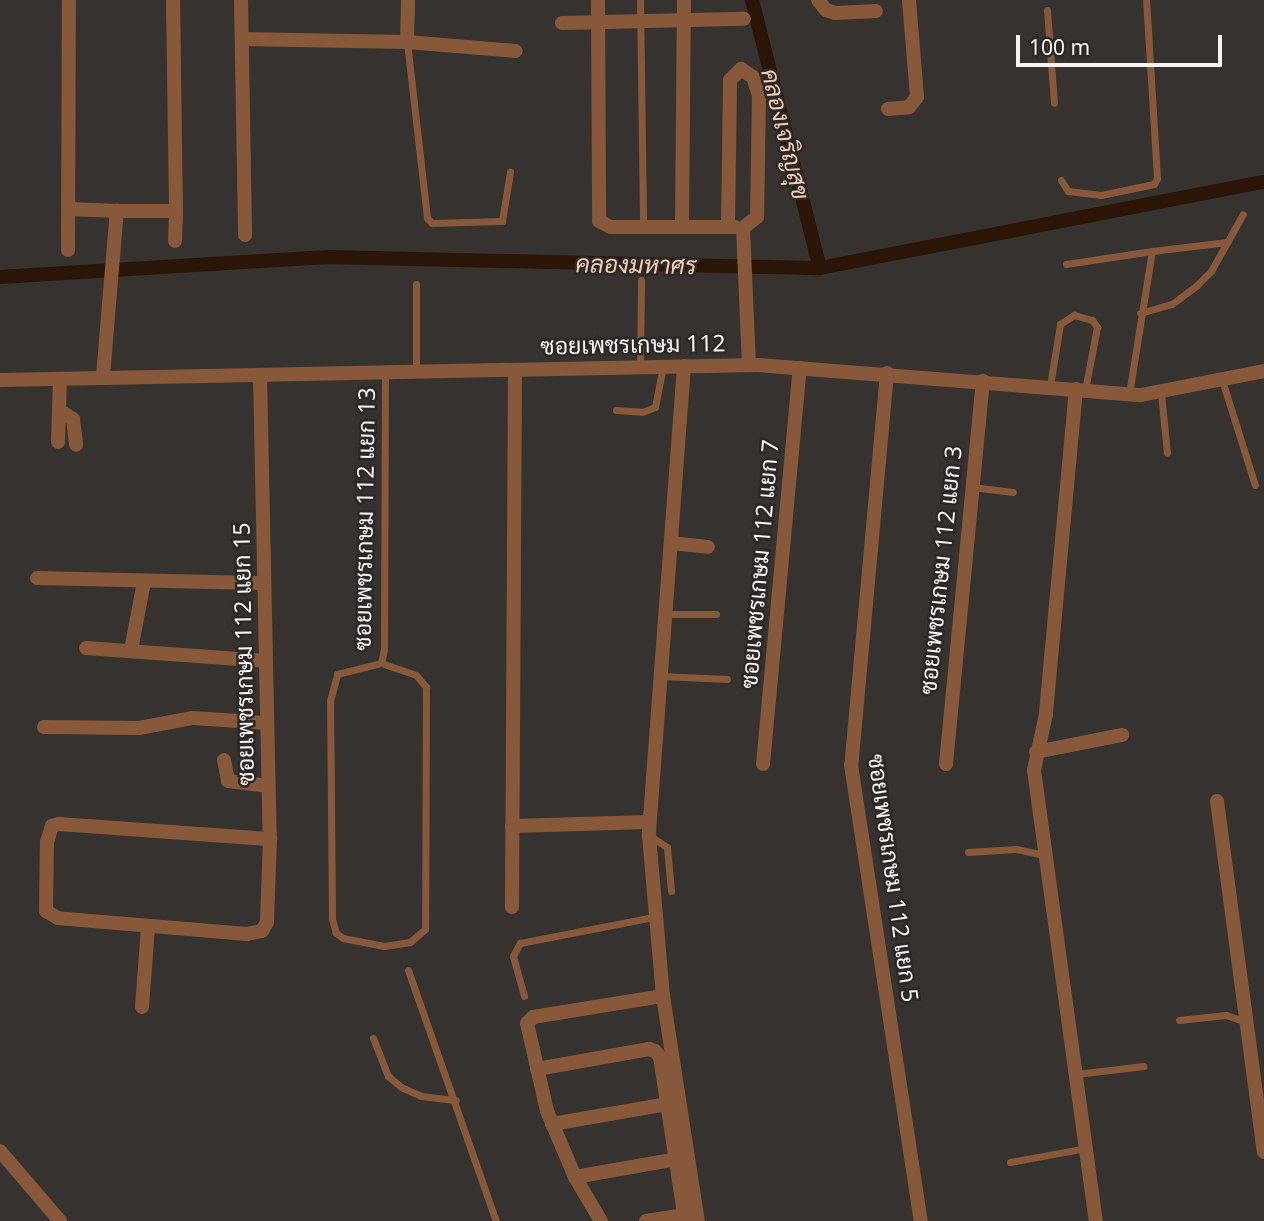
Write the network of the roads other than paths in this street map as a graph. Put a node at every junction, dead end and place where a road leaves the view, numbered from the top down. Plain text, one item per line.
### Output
1 (69, 0) edge
2 (173, 0) edge
3 (241, 0) edge
4 (408, 0) edge
5 (598, 0) edge
6 (640, 0) edge
7 (684, 0) edge
8 (818, 0) edge
9 (909, 0) edge
10 (1146, 0) edge
11 (1047, 10) dead end
12 (876, 11) dead end
13 (744, 19) dead end
14 (684, 21) junction
15 (598, 22) junction
16 (640, 22) junction
17 (562, 23) dead end
18 (242, 39) junction
19 (407, 42) junction
20 (516, 51) dead end
21 (1054, 103) dead end
22 (888, 109) dead end
23 (510, 172) dead end
24 (1061, 180) dead end
25 (70, 209) junction
26 (117, 211) junction
27 (176, 211) junction
28 (1243, 215) dead end
29 (643, 226) junction
30 (682, 226) junction
31 (738, 231) junction
32 (245, 235) dead end
33 (175, 241) dead end
34 (1227, 242) junction
35 (68, 250) dead end
36 (1152, 251) junction
37 (1066, 264) dead end
38 (640, 280) dead end
39 (416, 284) dead end
40 (1140, 313) junction
41 (749, 365) junction
42 (640, 366) junction
43 (663, 366) junction
44 (684, 366) junction
45 (800, 368) junction
46 (515, 370) junction
47 (1264, 370) edge
48 (887, 373) junction
49 (416, 374) junction
50 (260, 375) junction
51 (385, 375) junction
52 (103, 376) junction
53 (60, 379) junction
54 (0, 380) edge
55 (1222, 380) junction
56 (983, 381) junction
57 (1050, 386) junction
58 (1081, 389) junction
59 (1161, 393) junction
60 (1129, 395) junction
61 (59, 410) junction
62 (616, 410) dead end
63 (58, 442) dead end
64 (76, 445) dead end
65 (1167, 453) dead end
66 (1255, 485) dead end
67 (972, 487) junction
68 (1013, 492) dead end
69 (671, 543) junction
70 (708, 547) dead end
71 (37, 578) dead end
72 (144, 582) junction
73 (263, 583) junction
74 (666, 614) junction
75 (716, 614) dead end
76 (86, 648) dead end
77 (131, 650) junction
78 (266, 661) junction
79 (381, 663) junction
80 (662, 676) junction
81 (727, 679) dead end
82 (267, 723) junction
83 (44, 727) dead end
84 (1122, 735) dead end
85 (1036, 752) junction
86 (223, 760) dead end
87 (763, 764) dead end
88 (946, 764) dead end
89 (267, 786) junction
90 (1217, 801) dead end
91 (512, 825) junction
92 (649, 829) junction
93 (270, 839) junction
94 (968, 852) dead end
95 (1046, 855) junction
96 (671, 891) dead end
97 (512, 907) dead end
98 (654, 918) junction
99 (148, 927) junction
100 (408, 970) dead end
101 (524, 996) dead end
102 (663, 996) junction
103 (142, 1007) dead end
104 (1179, 1020) dead end
105 (1247, 1022) junction
106 (373, 1038) dead end
107 (1144, 1066) dead end
108 (537, 1069) junction
109 (1076, 1074) junction
110 (456, 1100) junction
111 (668, 1104) junction
112 (552, 1124) junction
113 (1086, 1148) junction
114 (0, 1151) edge
115 (1264, 1152) edge
116 (682, 1159) junction
117 (1010, 1162) dead end
118 (575, 1177) junction
119 (689, 1219) edge
120 (60, 1221) edge
121 (496, 1221) edge
122 (601, 1221) edge
123 (646, 1221) edge
124 (922, 1221) edge
125 (1096, 1221) edge

1 - 25 street
2 - 27 street
3 - 18 street
4 - 19 street
5 - 15 street
6 - 16 lane
7 - 14 street
8 - 12 street
9 - 22 street
10 - 24 lane
11 - 21 lane
13 - 14 street
14 - 16 street
14 - 30 street
15 - 16 street
15 - 17 street
15 - 29 street
16 - 29 lane
18 - 19 street
18 - 32 street
19 - 20 street
19 - 23 lane
25 - 26 street
25 - 35 street
26 - 27 street
26 - 52 street
27 - 33 street
28 - 34 lane
29 - 30 street
30 - 31 street
31 - 31 street
31 - 41 street
34 - 36 lane
34 - 40 lane
36 - 37 lane
36 - 40 lane
38 - 42 lane
39 - 49 lane
40 - 60 lane
41 - 44 street, ซอยเพชรเกษม 112
41 - 45 street, ซอยเพชรเกษม 112
42 - 43 street, ซอยเพชรเกษม 112
42 - 46 street, ซอยเพชรเกษม 112
43 - 44 street, ซอยเพชรเกษม 112
43 - 62 lane
44 - 69 street
45 - 48 street, ซอยเพชรเกษม 112
45 - 87 street, ซอยเพชรเกษม 112 แยก 7
46 - 49 street, ซอยเพชรเกษม 112
46 - 91 street
47 - 55 street, ซอยเพชรเกษม 112
48 - 56 street, ซอยเพชรเกษม 112
48 - 124 street, ซอยเพชรเกษม 112 แยก 5
49 - 51 street, ซอยเพชรเกษม 112
50 - 51 street, ซอยเพชรเกษม 112
50 - 52 street, ซอยเพชรเกษม 112
50 - 73 street, ซอยเพชรเกษม 112 แยก 15
51 - 79 lane, ซอยเพชรเกษม 112 แยก 13
52 - 53 street, ซอยเพชรเกษม 112
53 - 54 street, ซอยเพชรเกษม 112
53 - 61 street
55 - 59 street, ซอยเพชรเกษม 112
55 - 66 lane
56 - 57 street, ซอยเพชรเกษม 112
56 - 67 street, ซอยเพชรเกษม 112 แยก 3
57 - 58 street, ซอยเพชรเกษม 112
57 - 58 lane
58 - 60 street, ซอยเพชรเกษม 112
58 - 85 street
59 - 60 street, ซอยเพชรเกษม 112
59 - 65 lane
61 - 63 street
61 - 64 street
67 - 68 lane
67 - 88 street, ซอยเพชรเกษม 112 แยก 3
69 - 70 street
69 - 74 street
71 - 72 street
72 - 73 street
72 - 77 street
73 - 78 street, ซอยเพชรเกษม 112 แยก 15
74 - 75 lane
74 - 80 street
76 - 77 street
77 - 78 street
78 - 82 street, ซอยเพชรเกษม 112 แยก 15
79 - 79 lane, ซอยเพชรเกษม 112 แยก 13
80 - 81 lane
80 - 92 street
82 - 83 street
82 - 89 street, ซอยเพชรเกษม 112 แยก 15
84 - 85 street
85 - 95 street
86 - 89 street
89 - 93 street, ซอยเพชรเกษม 112 แยก 15
90 - 105 street
91 - 92 street
91 - 97 street
92 - 96 lane
92 - 98 street
93 - 99 street, ซอยเพชรเกษม 112 แยก 15
93 - 99 street
94 - 95 lane
95 - 109 street
98 - 101 lane
98 - 102 street
99 - 103 street
100 - 110 lane
102 - 108 street
102 - 116 street
104 - 105 lane
105 - 115 street
106 - 110 lane
107 - 109 lane
108 - 111 street
108 - 112 street
109 - 113 street
110 - 121 lane
111 - 112 street
111 - 116 street
112 - 118 street
113 - 117 lane
113 - 125 street
114 - 120 street
116 - 118 street
116 - 119 street
118 - 122 street
119 - 123 street

